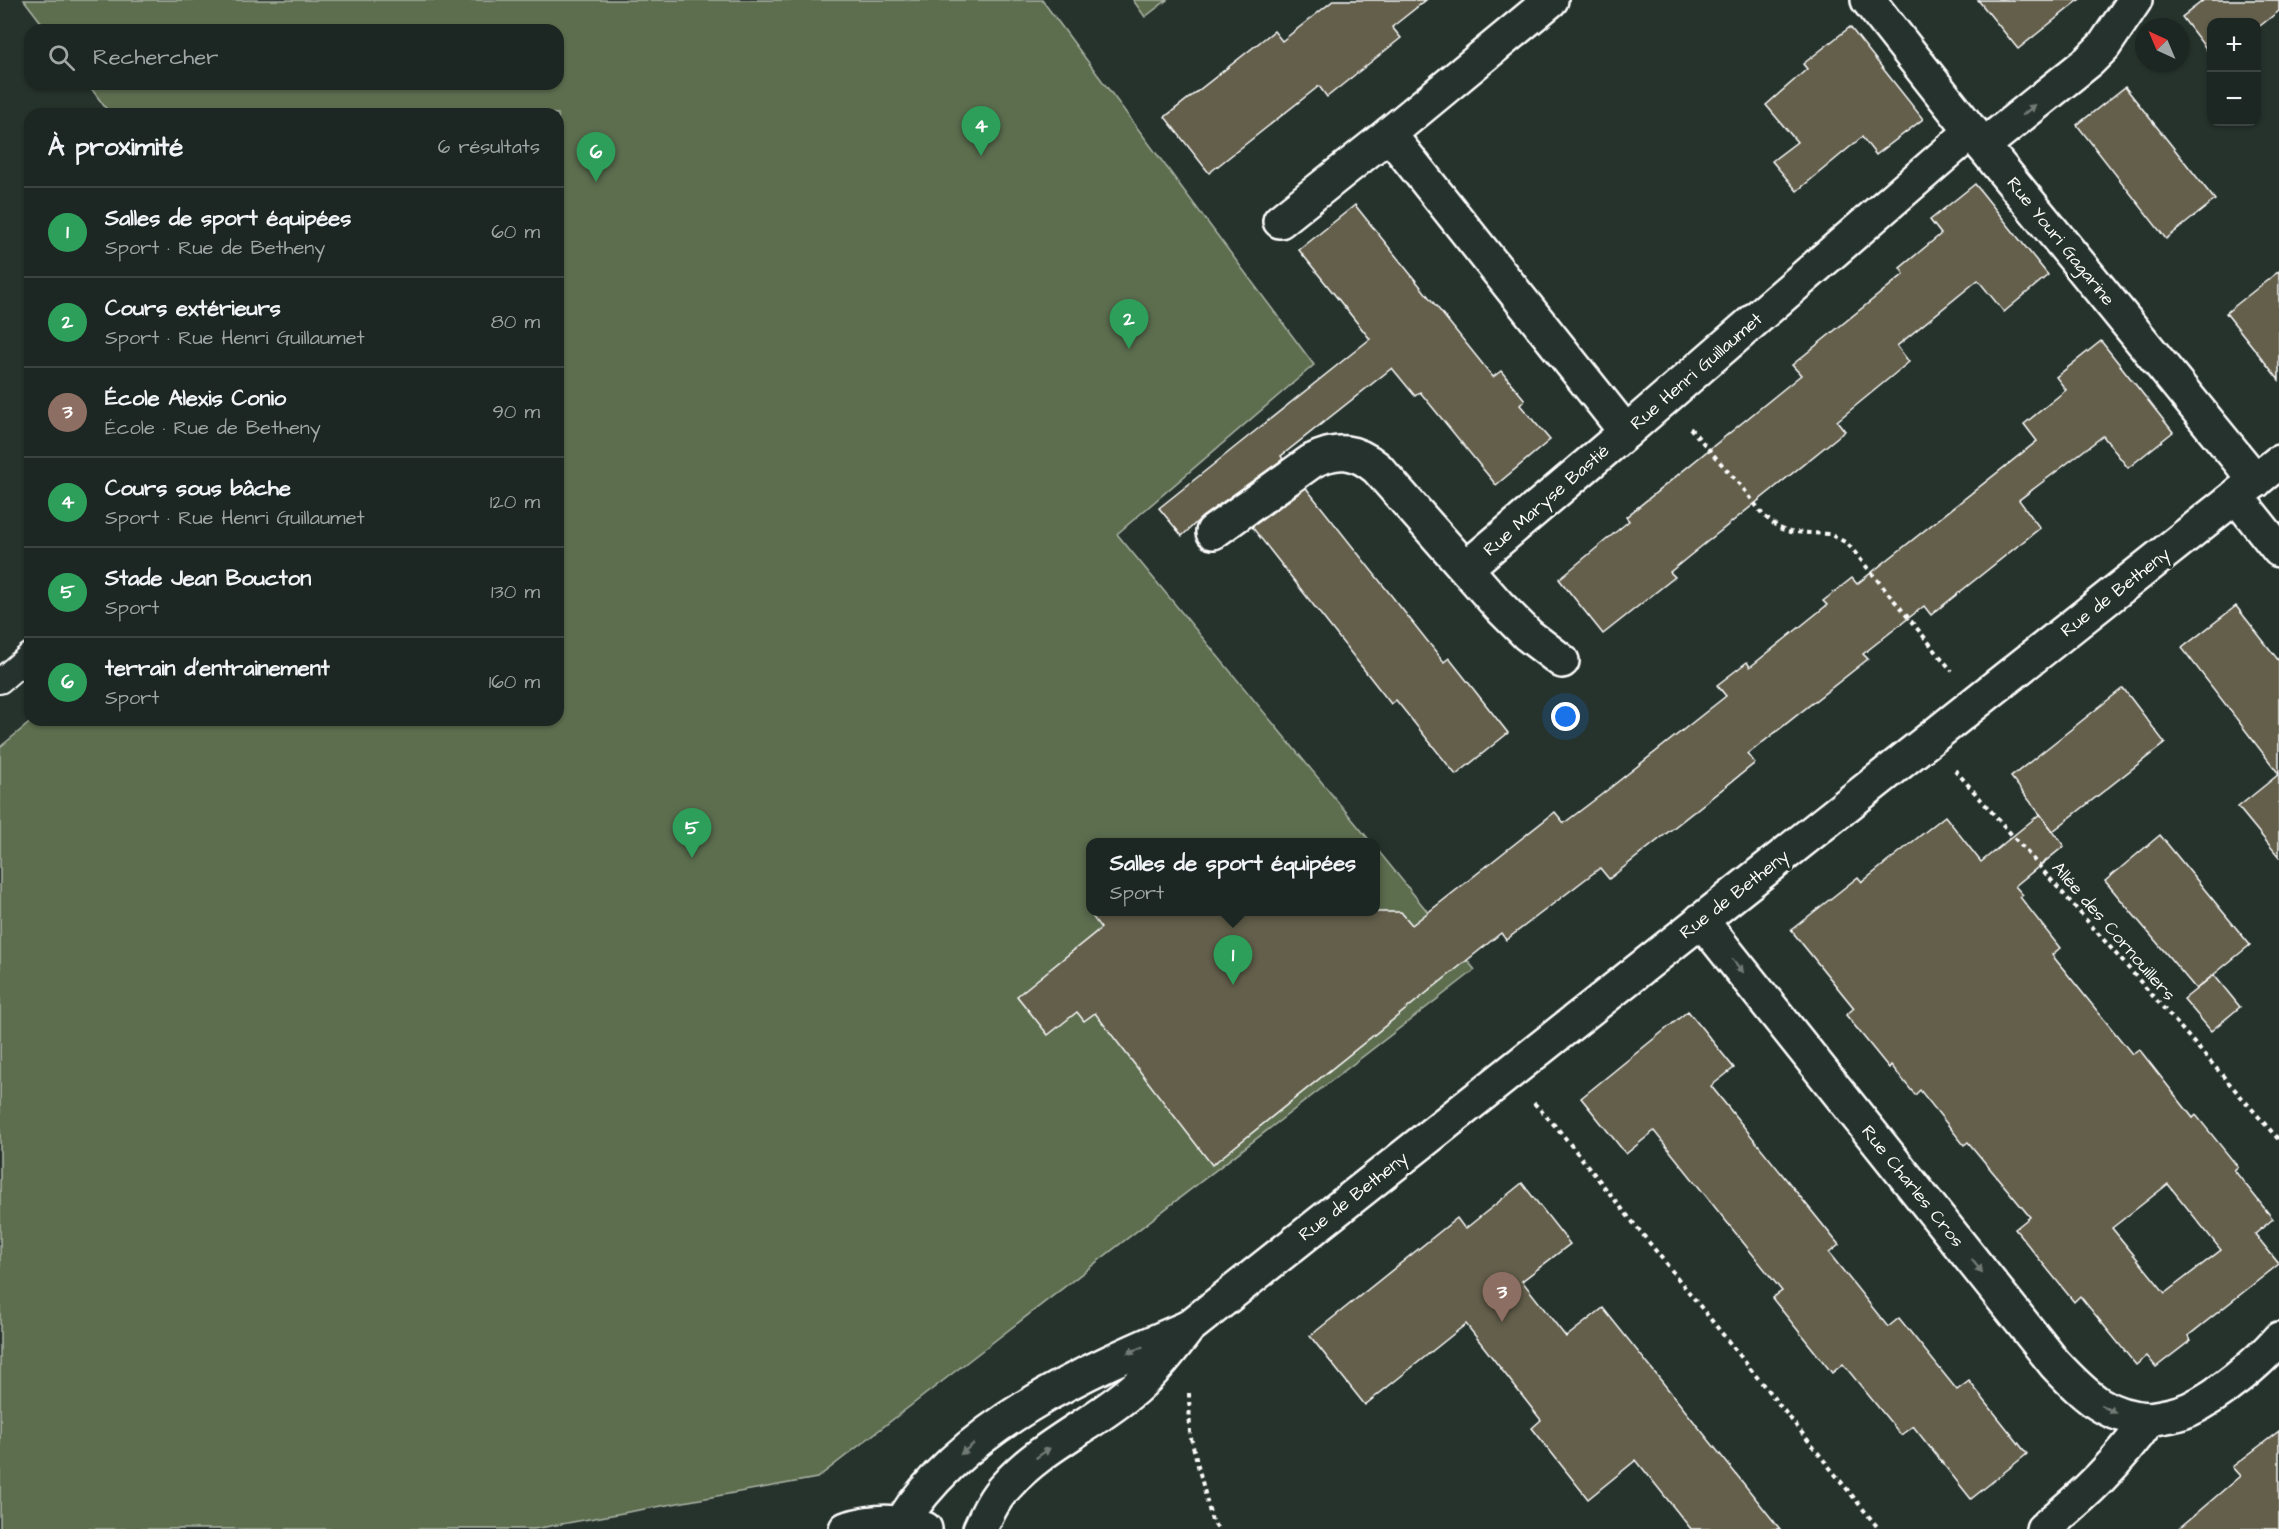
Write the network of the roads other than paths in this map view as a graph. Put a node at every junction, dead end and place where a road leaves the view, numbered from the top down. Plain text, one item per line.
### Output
1 (1551, 0) edge
2 (1868, 0) edge
3 (2135, 0) edge
4 (1389, 134) junction
5 (1978, 138) junction
6 (1280, 221) dead end
7 (1626, 432) junction
8 (2257, 480) edge
9 (1213, 532) dead end
10 (2279, 550) edge
11 (1466, 568) junction
12 (24, 660) edge
13 (1563, 661) dead end
14 (0, 681) edge
15 (1701, 920) junction
16 (1189, 1327) junction
17 (2279, 1339) edge
18 (2149, 1419) junction
19 (913, 1526) edge
20 (846, 1529) edge
21 (980, 1529) edge
22 (2043, 1529) edge

1 - 4 street
2 - 5 street, Rue Youri Gagarine
5 -> 3 street, Rue Henri Guillaumet
4 - 6 street
4 - 7 street, Rue Henri Guillaumet
5 - 7 street, Rue Henri Guillaumet
5 - 8 street, Rue Youri Gagarine
7 - 11 street, Rue Maryse Bastié
8 - 10 street, Rue Youri Gagarine
8 - 15 street, Rue de Betheny
9 - 11 street, Rue Maryse Bastié
11 - 13 street, Rue Maryse Bastié
12 - 14 lane
15 - 16 street, Rue de Betheny
15 -> 18 street, Rue Charles Cros
16 -> 19 street, Rue de Betheny
21 -> 16 street, Rue de Betheny
17 - 18 street
18 - 22 street
19 - 20 street, Rue de Betheny

